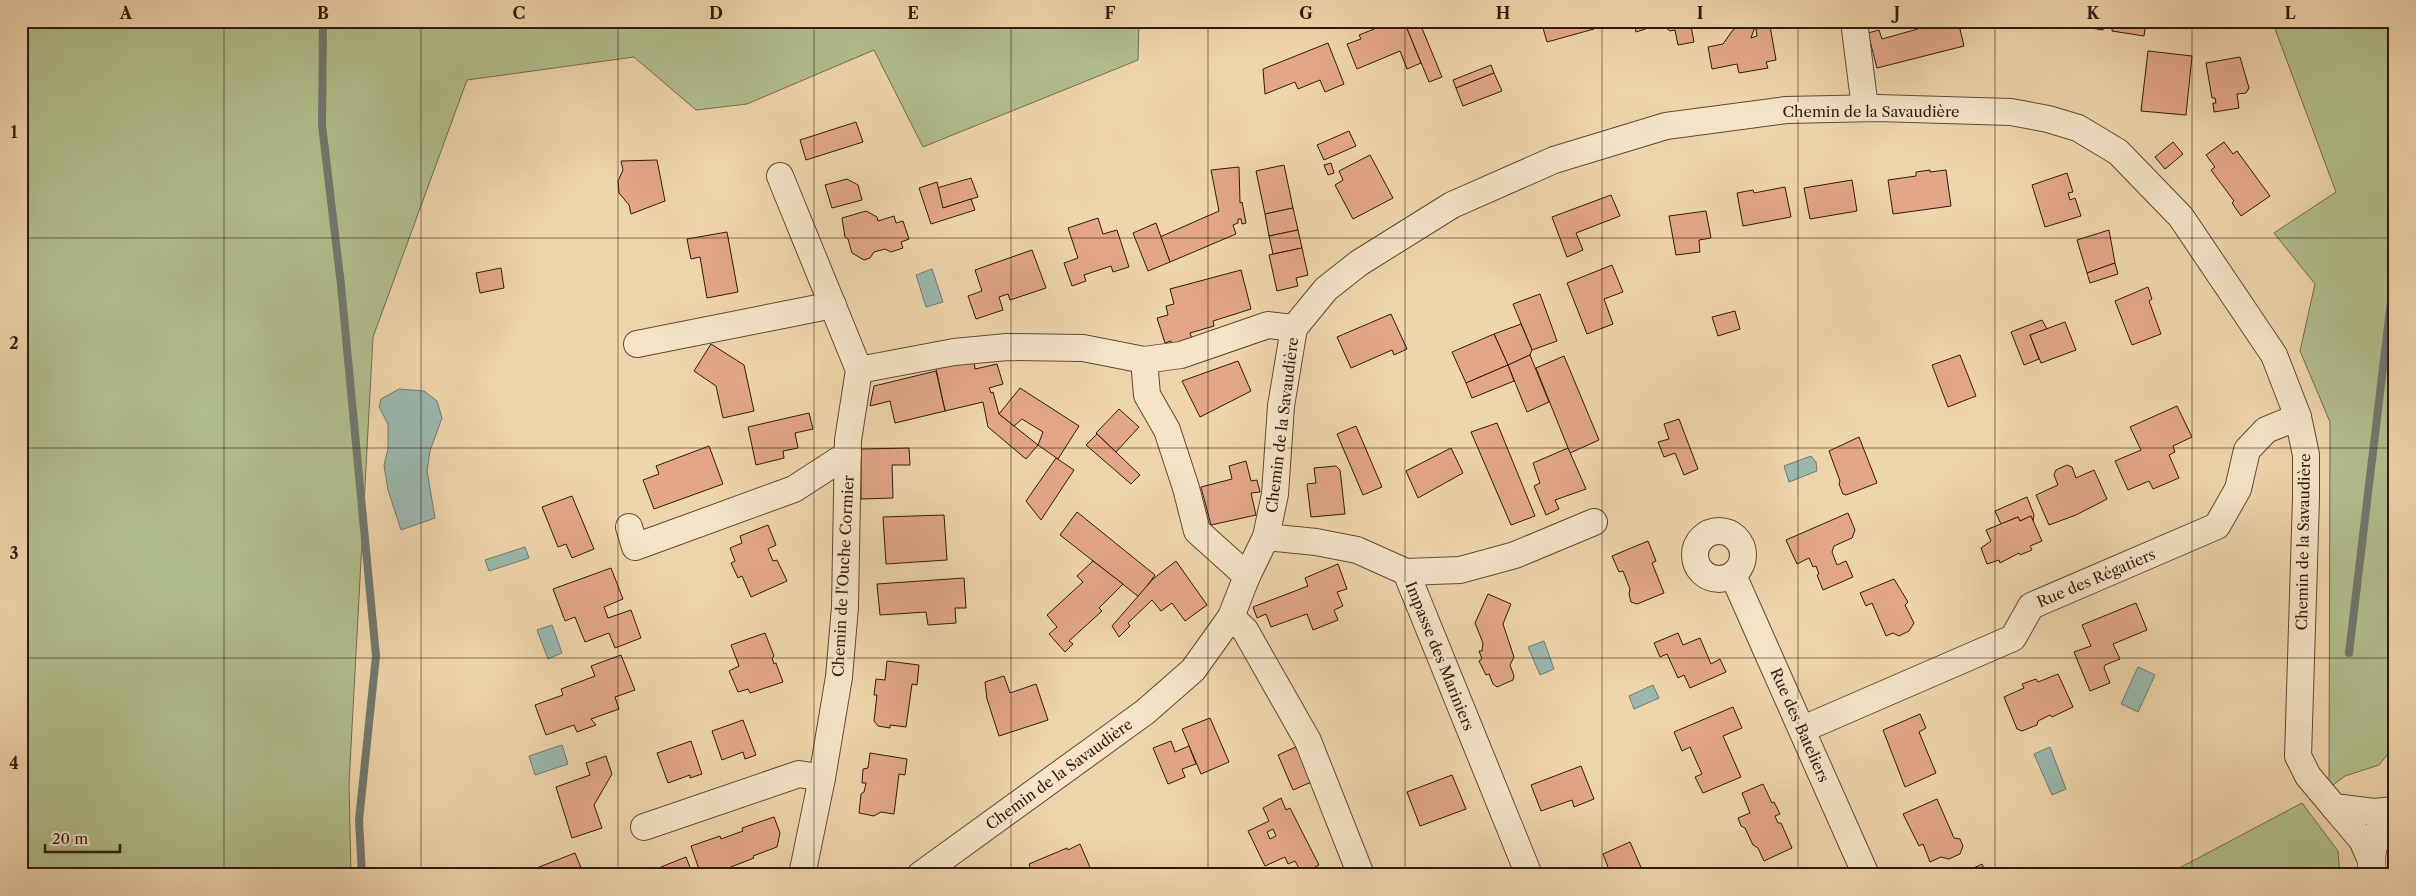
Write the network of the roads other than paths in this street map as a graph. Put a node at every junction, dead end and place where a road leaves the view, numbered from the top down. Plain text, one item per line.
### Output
1 (1854, 21) edge
2 (1865, 108) junction
3 (780, 176) dead end
4 (833, 305) junction
5 (1294, 328) junction
6 (637, 344) dead end
7 (1144, 360) junction
8 (859, 370) junction
9 (2298, 416) junction
10 (848, 454) junction
11 (1594, 522) dead end
12 (1266, 537) junction
13 (635, 546) dead end
14 (1406, 572) junction
15 (1733, 575) dead end
16 (1247, 576) junction
17 (1231, 617) junction
18 (1803, 729) junction
19 (822, 778) junction
20 (2334, 807) junction
21 (2394, 809) edge
22 (644, 827) dead end
23 (2372, 866) edge
24 (802, 875) edge
25 (920, 875) edge
26 (1361, 875) edge
27 (1529, 875) edge
28 (1866, 875) edge

1 - 2 street
2 - 5 street, Chemin de la Savaudière
2 - 9 street, Chemin de la Savaudière
3 - 4 street
4 - 6 street
4 - 8 street
5 - 7 street
5 - 12 street, Chemin de la Savaudière
7 - 8 street
7 - 16 street
8 - 10 street, Chemin de l'Ouche Cormier
9 - 18 street, Rue des Régatiers
9 - 20 street, Chemin de la Savaudière
10 - 13 street, Chemin de l'Ouche Cormier
10 - 19 street, Chemin de l'Ouche Cormier
11 - 14 street
12 - 14 street, Impasse des Mariniers
12 - 16 street, Chemin de la Savaudière
14 - 27 street, Impasse des Mariniers
15 - 18 street, Rue des Bateliers
16 - 17 street, Chemin de la Savaudière
17 - 25 street, Chemin de la Savaudière
17 - 26 street
18 - 28 street, Rue des Bateliers
19 - 22 street
19 - 24 street, Chemin de l'Ouche Cormier
20 - 21 street
20 - 23 street, Chemin de la Savaudière
21 - 23 main road

